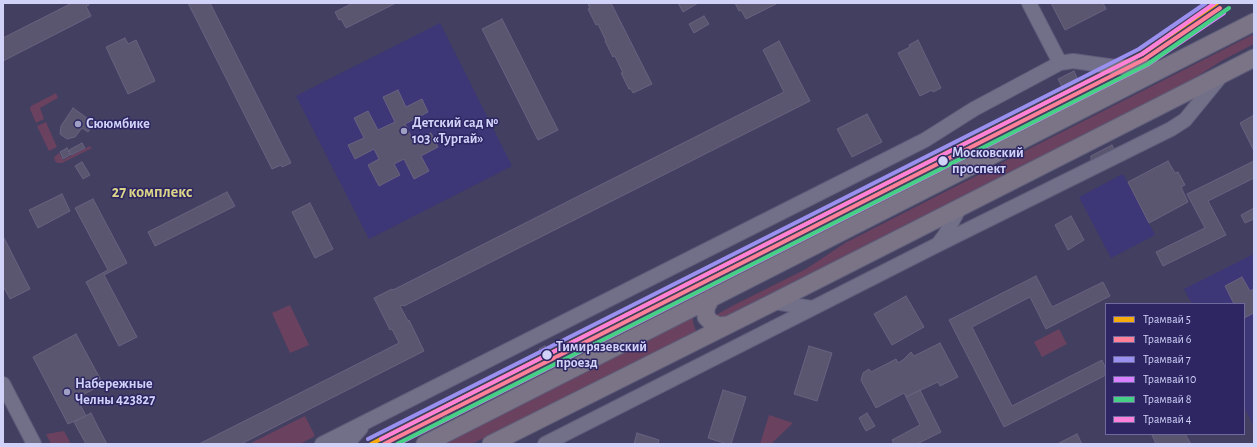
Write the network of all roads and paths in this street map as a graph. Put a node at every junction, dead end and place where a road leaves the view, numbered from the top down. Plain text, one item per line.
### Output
1 (1029, 3) edge
2 (1254, 22) edge
3 (1254, 58) edge
4 (1060, 64) junction
5 (1162, 68) junction
6 (1221, 76) junction
7 (960, 207) junction
8 (937, 245) junction
9 (711, 298) junction
10 (774, 302) junction
11 (812, 308) junction
12 (728, 325) junction
13 (3, 384) edge
14 (367, 421) junction
15 (325, 443) edge
16 (34, 444) edge
17 (347, 444) edge
18 (425, 444) edge
19 (491, 444) edge
20 (545, 444) edge

1 - 4 street
2 - 5 main road
3 - 6 main road
4 - 5 street
4 - 14 street
5 - 9 main road
6 - 7 main road
6 - 8 street
7 - 8 street
7 - 10 main road
8 - 11 street
9 - 12 main road
9 - 18 main road
10 - 11 street
10 - 12 main road
11 - 20 street
12 - 19 main road
13 - 16 street
14 - 15 street
14 - 17 street

